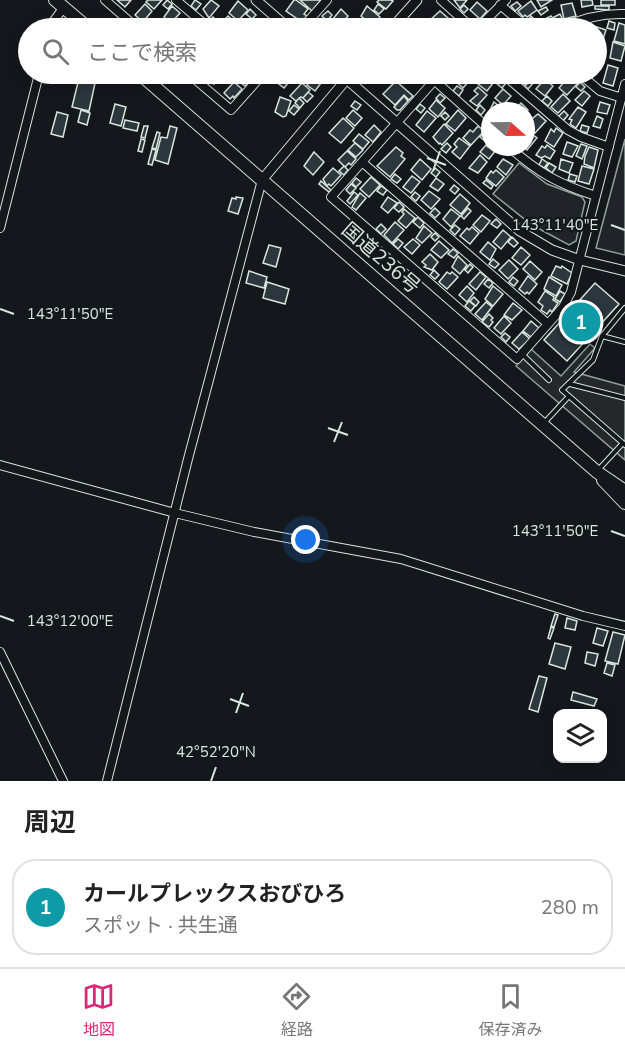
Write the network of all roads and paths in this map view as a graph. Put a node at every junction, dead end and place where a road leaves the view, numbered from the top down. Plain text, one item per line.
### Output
1 (105, 0) edge
2 (176, 0) edge
3 (256, 0) edge
4 (327, 0) edge
5 (417, 0) edge
6 (441, 0) edge
7 (503, 2) edge
8 (59, 4) edge
9 (625, 14) edge
10 (54, 18) edge
11 (76, 18) edge
12 (126, 18) edge
13 (197, 18) edge
14 (277, 18) edge
15 (311, 18) edge
16 (401, 18) edge
17 (461, 18) edge
18 (488, 18) edge
19 (518, 18) edge
20 (588, 18) edge
21 (36, 84) edge
22 (152, 84) edge
23 (201, 84) edge
24 (253, 84) edge
25 (340, 84) edge
26 (356, 84) edge
27 (430, 84) edge
28 (438, 84) edge
29 (515, 84) edge
30 (592, 84) edge
31 (625, 84) edge
32 (622, 98) junction
33 (481, 122) edge
34 (396, 123) junction
35 (609, 147) junction
36 (520, 156) edge
37 (362, 162) junction
38 (262, 180) junction
39 (596, 196) junction
40 (3, 204) edge
41 (0, 228) edge
42 (580, 260) junction
43 (625, 271) edge
44 (625, 308) edge
45 (548, 324) junction
46 (602, 336) junction
47 (625, 342) edge
48 (521, 354) junction
49 (549, 380) dead end
50 (569, 384) junction
51 (569, 396) junction
52 (625, 399) edge
53 (543, 425) junction
54 (624, 444) edge
55 (0, 465) edge
56 (597, 472) junction
57 (625, 490) edge
58 (625, 503) edge
59 (175, 513) junction
60 (625, 626) edge
61 (0, 652) edge
62 (63, 781) edge
63 (107, 781) edge

1 - 12 street
2 - 13 street
3 - 14 street
4 - 15 street
5 - 16 street
6 - 17 street
7 - 18 street
7 - 19 street
8 - 10 street
8 - 11 highway
9 - 20 street
21 - 40 street
22 - 38 highway, 国道236号
23 - 24 street
25 - 38 street
26 - 34 street
27 - 34 street
28 - 33 street
29 - 35 street
30 - 32 street
31 - 32 street
32 - 35 street
34 - 37 street
34 - 42 street
35 - 39 street
36 - 39 street
37 - 45 street
37 - 48 street
38 - 53 highway, 国道236号
38 - 59 street
39 - 42 street
40 - 41 street
42 - 43 street
42 - 45 street
44 - 46 lane
45 - 48 street
46 - 47 lane
46 - 50 lane
48 - 49 lane
50 - 51 lane
50 - 52 lane
51 - 53 lane
51 - 54 lane
53 - 56 highway, 国道236号
54 - 56 lane
55 - 59 street
56 - 57 highway, 国道236号
56 - 58 highway, 国道236号
59 - 60 street
59 - 63 street
61 - 62 street

